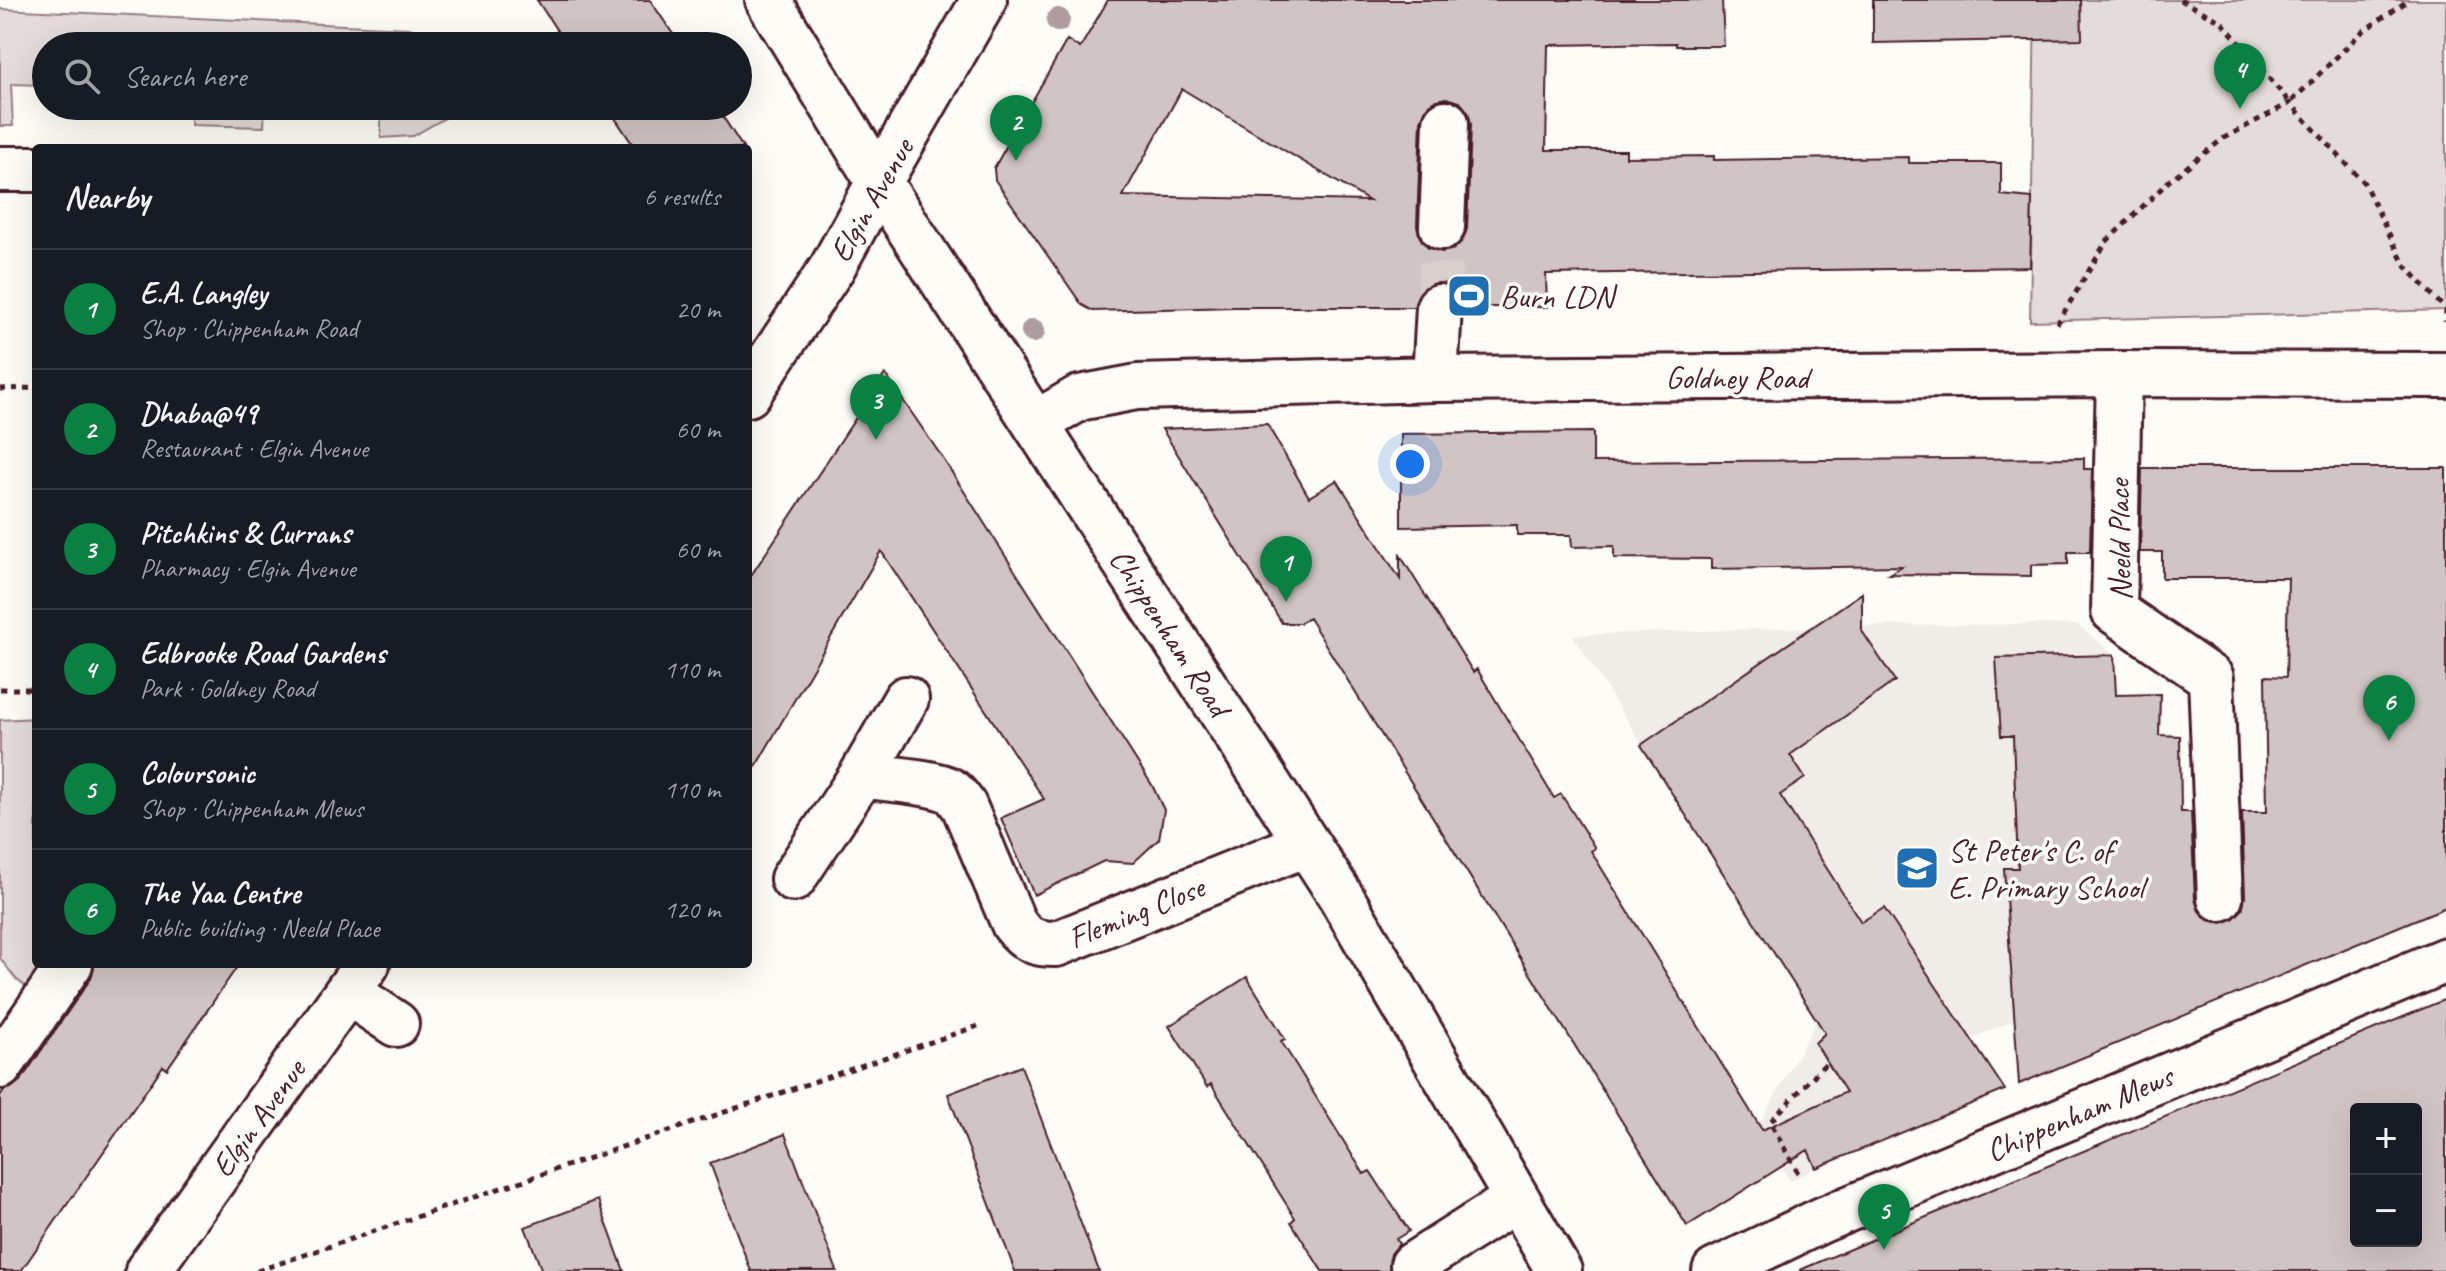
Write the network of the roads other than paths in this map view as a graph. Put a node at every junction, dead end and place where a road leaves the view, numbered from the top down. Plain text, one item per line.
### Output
1 (768, 0) edge
2 (984, 0) edge
3 (1446, 123) dead end
4 (0, 169) edge
5 (32, 169) edge
6 (879, 182) junction
7 (1442, 227) tunnel mouth
8 (1439, 307) tunnel mouth
9 (2119, 374) junction
10 (2444, 375) edge
11 (1435, 379) junction
12 (752, 388) edge
13 (1037, 423) junction
14 (906, 699) dead end
15 (862, 775) junction
16 (1306, 844) junction
17 (793, 879) dead end
18 (2220, 898) dead end
19 (2446, 960) edge
20 (67, 968) edge
21 (357, 978) edge
22 (396, 1024) dead end
23 (0, 1066) edge
24 (1515, 1200) junction
25 (1413, 1265) dead end
26 (148, 1271) edge
27 (1559, 1271) edge
28 (1715, 1271) edge

1 - 6 street, Chippenham Road
2 - 6 street, Elgin Avenue
3 - 7 street
4 - 5 street
6 - 12 street, Elgin Avenue
6 - 13 street, Chippenham Road
8 - 11 street
9 - 10 street, Goldney Road
9 - 11 street, Goldney Road
9 - 18 street, Neeld Place
11 - 13 street, Goldney Road
13 - 16 street, Chippenham Road
14 - 15 street
15 - 16 street, Fleming Close
15 - 17 street
16 - 24 street, Chippenham Road
19 - 28 street, Chippenham Mews
20 - 23 street
21 - 22 street
21 - 26 street, Elgin Avenue
24 - 25 street
24 - 27 street, Chippenham Road

